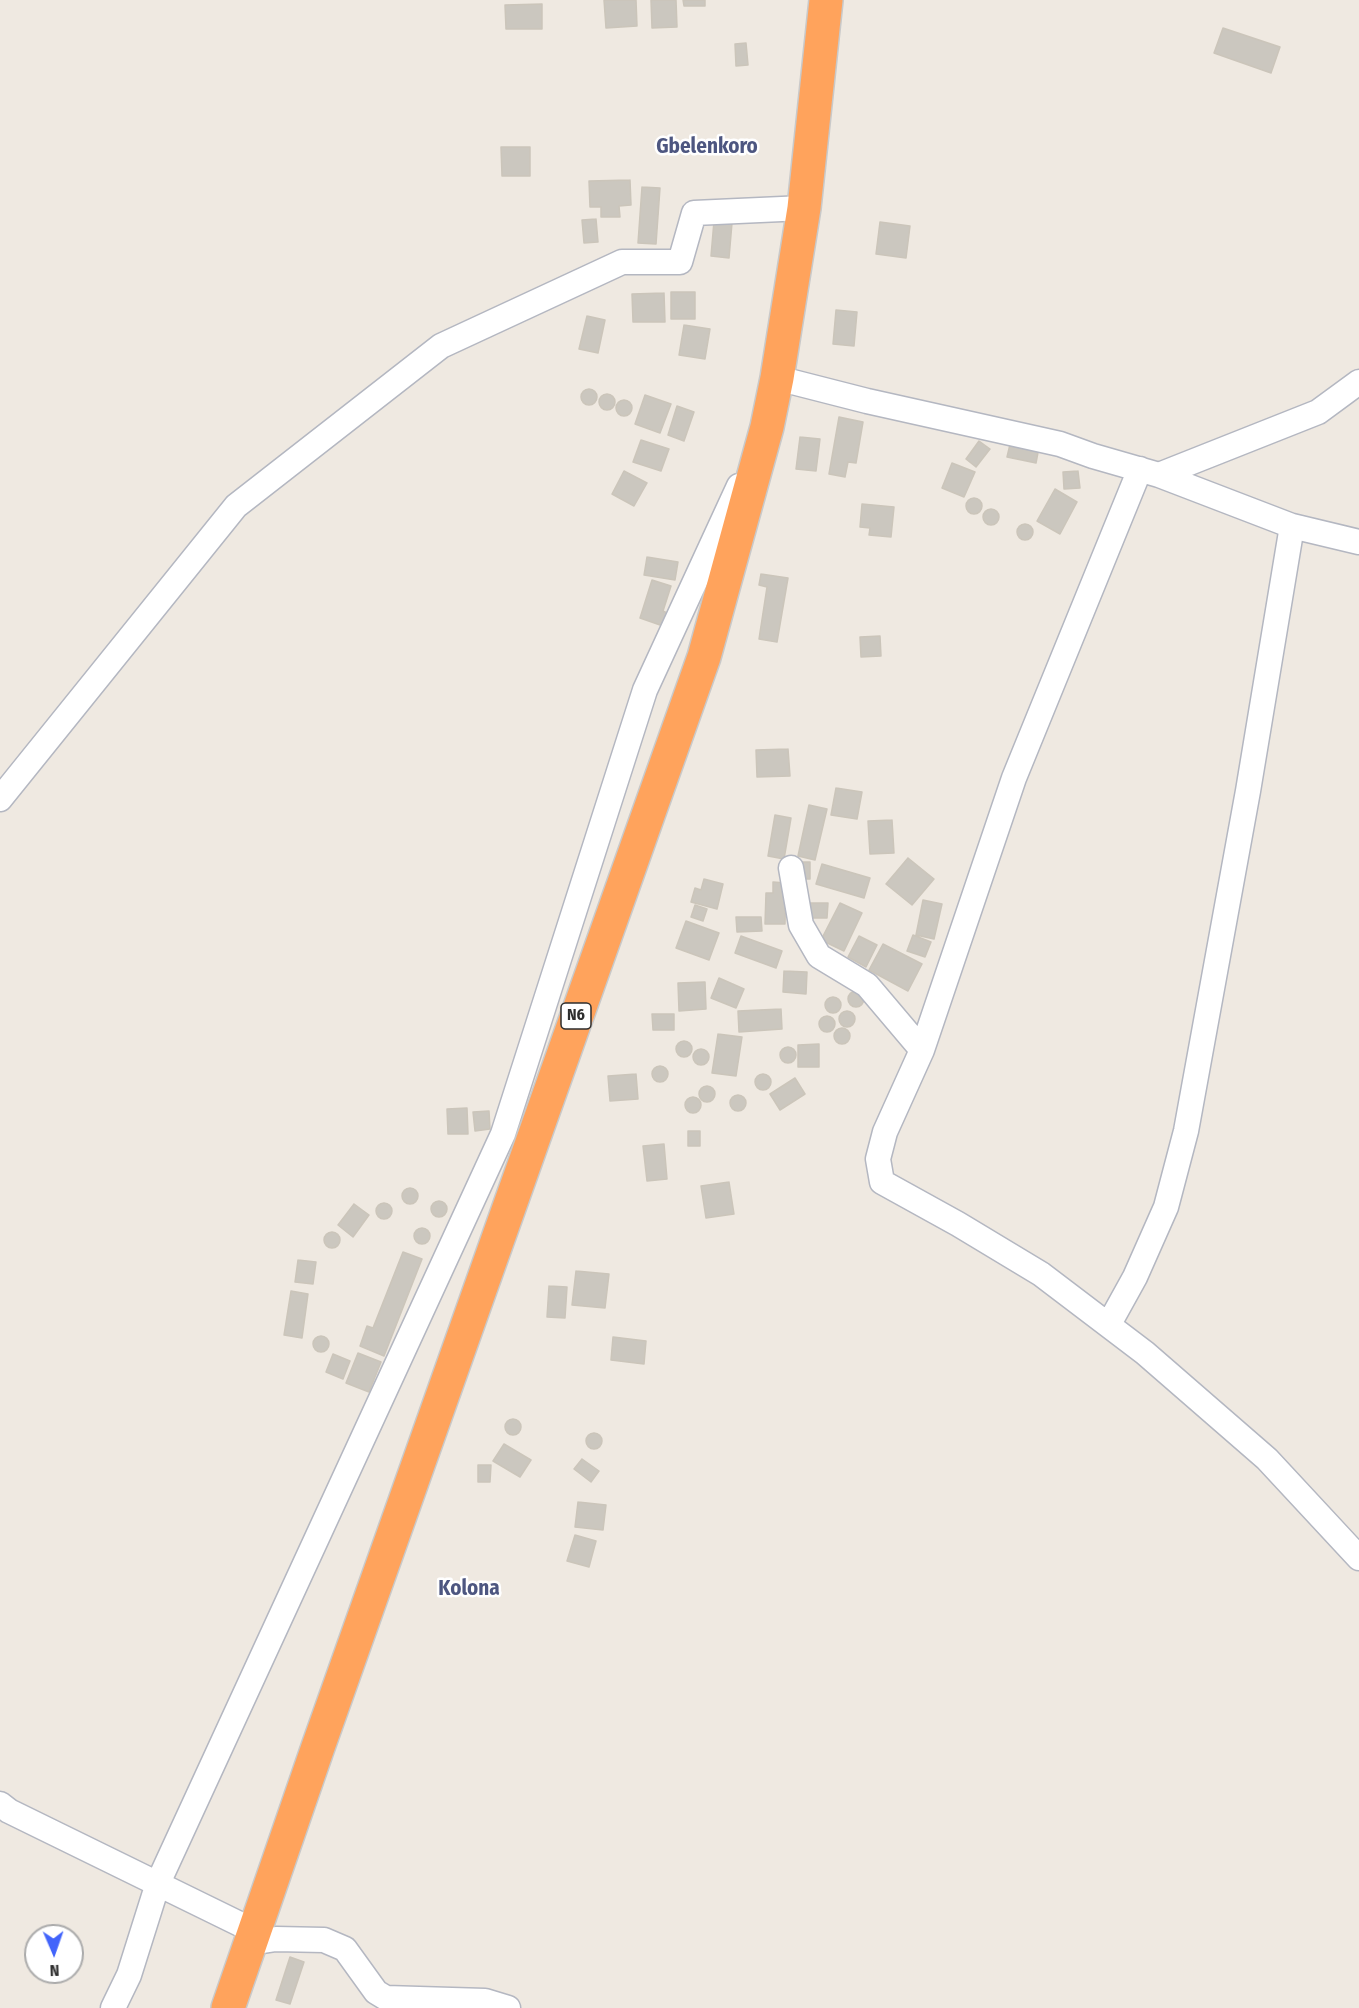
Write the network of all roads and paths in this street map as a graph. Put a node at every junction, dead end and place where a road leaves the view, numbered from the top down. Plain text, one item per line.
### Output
1 (826, 0) edge
2 (804, 208) junction
3 (777, 378) junction
4 (1359, 382) edge
5 (767, 427) junction
6 (1150, 472) junction
7 (1293, 526) junction
8 (1359, 542) edge
9 (0, 799) edge
10 (791, 868) dead end
11 (922, 1050) junction
12 (1109, 1324) junction
13 (1359, 1558) edge
14 (0, 1804) edge
15 (158, 1883) junction
16 (252, 1937) junction
17 (113, 2008) edge
18 (228, 2008) edge
19 (508, 2008) edge

1 - 2 highway, N6
2 - 3 highway, N6
2 - 9 street
3 - 5 highway, N6
3 - 6 street
4 - 6 street
5 - 15 street
5 - 16 highway, N6
6 - 7 street
6 - 11 street
7 - 8 street
7 - 12 street
10 - 11 street
11 - 12 street
12 - 13 street
14 - 15 street
15 - 16 street
15 - 17 street
16 - 18 highway, N6
16 - 19 street

